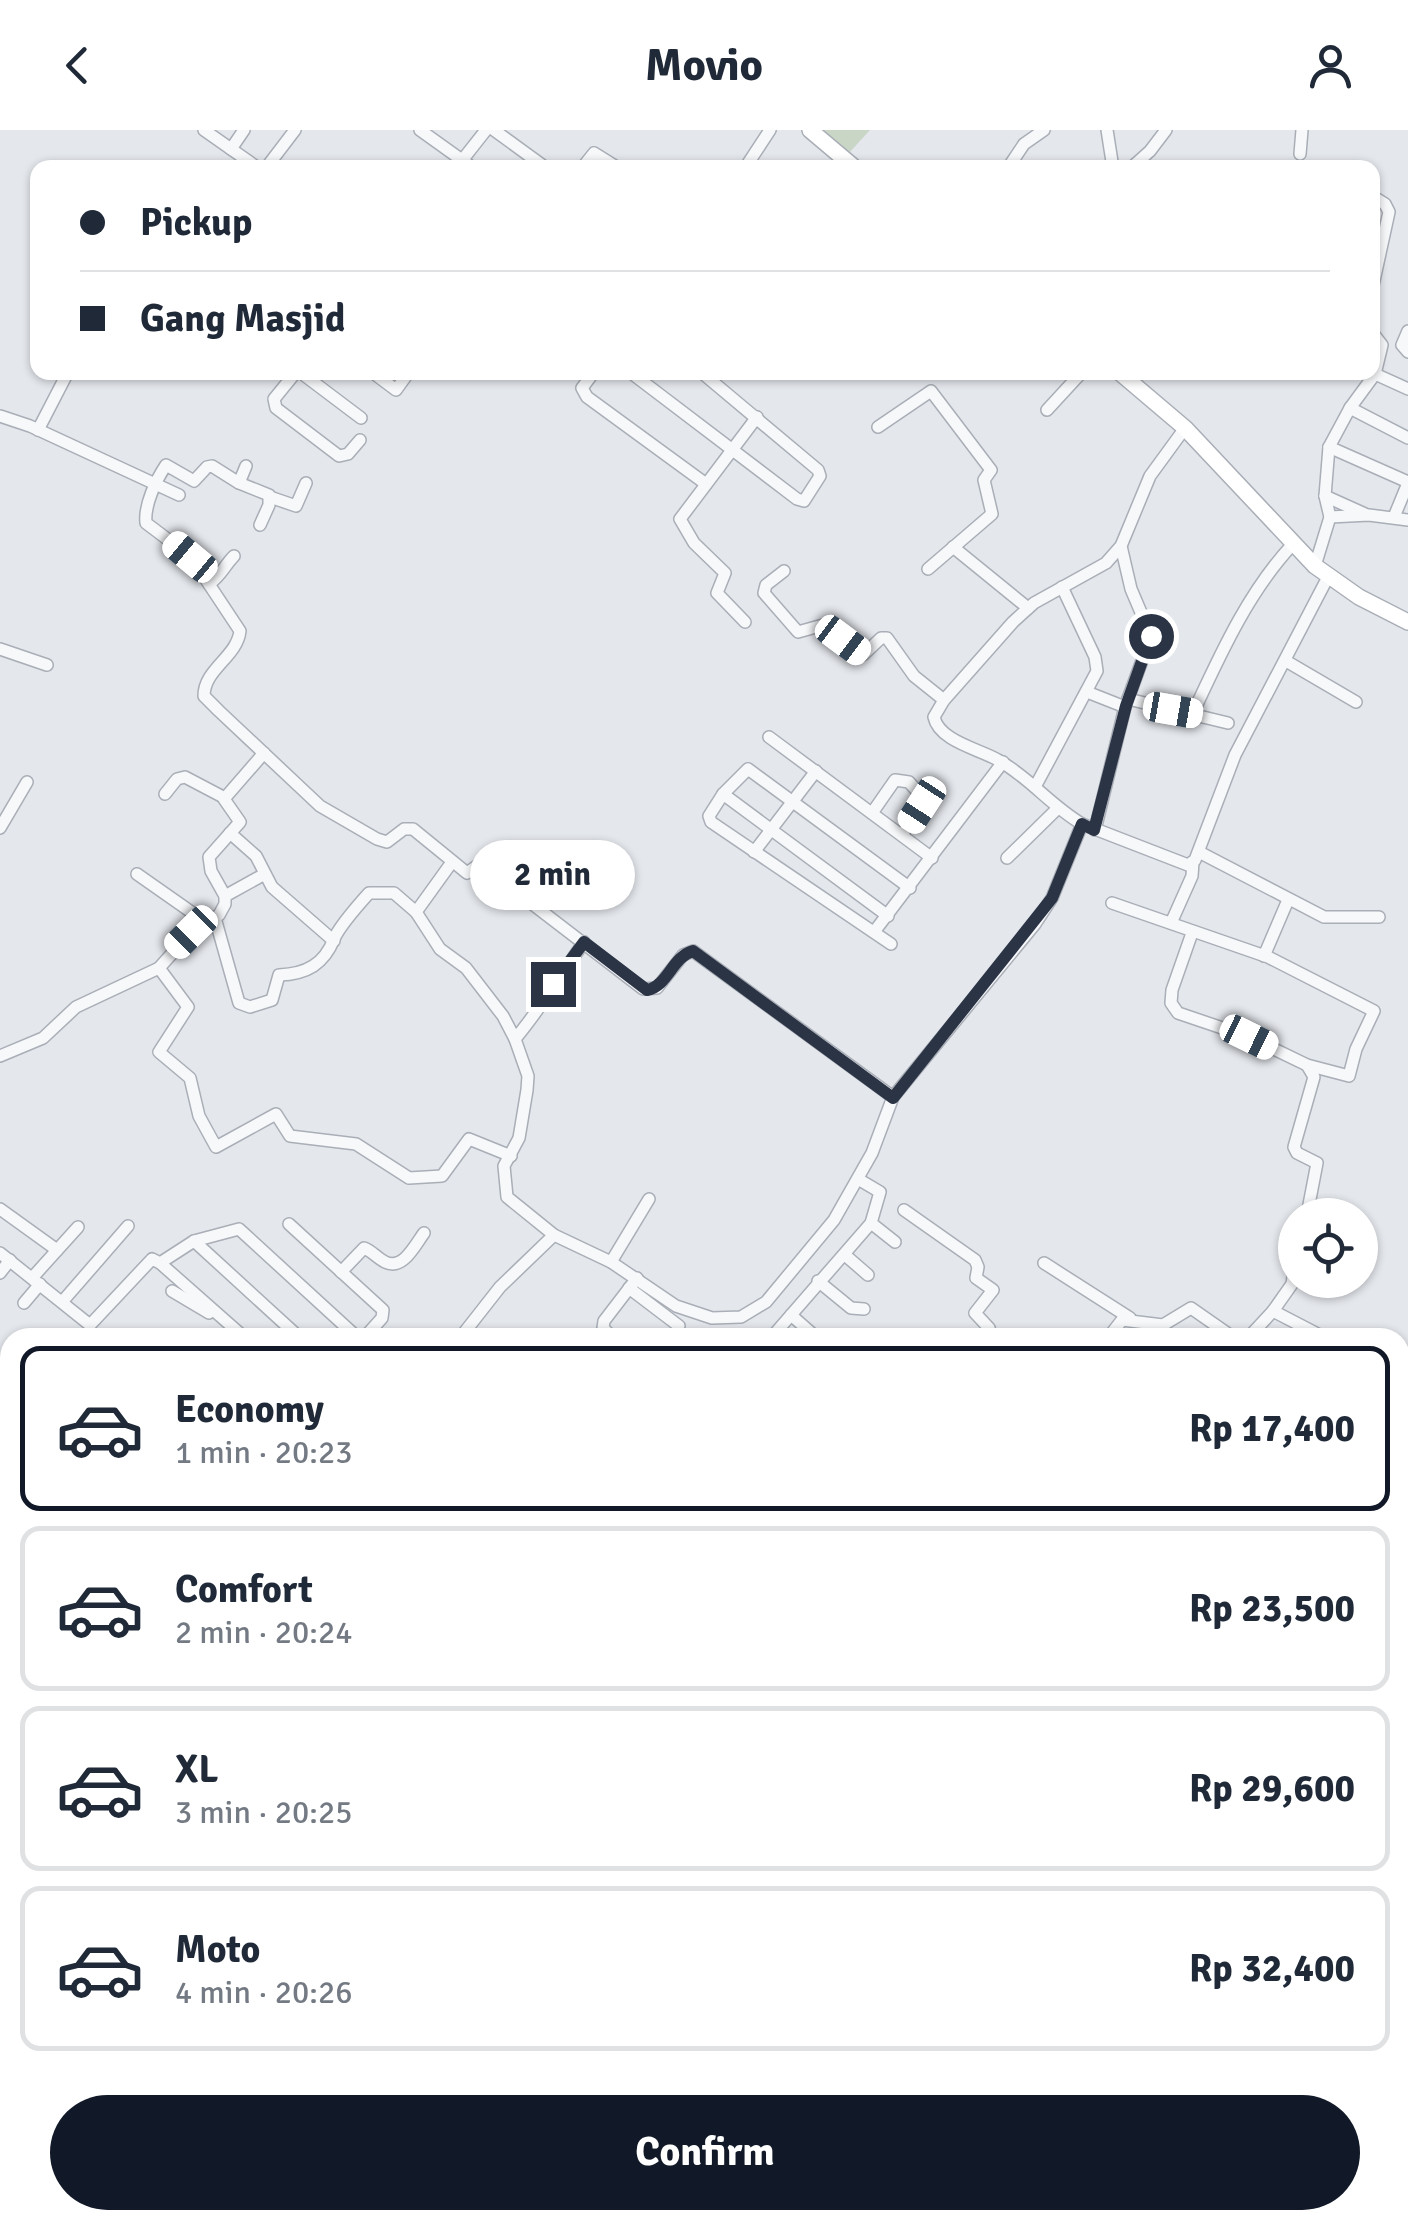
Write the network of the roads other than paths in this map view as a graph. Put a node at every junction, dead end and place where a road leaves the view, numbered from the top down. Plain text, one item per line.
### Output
1 (204, 130) edge
2 (244, 130) edge
3 (295, 130) edge
4 (420, 130) edge
5 (486, 130) edge
6 (494, 130) edge
7 (770, 130) edge
8 (810, 130) edge
9 (1044, 130) edge
10 (1106, 130) edge
11 (1166, 130) edge
12 (1302, 130) edge
13 (232, 149) junction
14 (1300, 154) dead end
15 (247, 160) edge
16 (272, 160) edge
17 (455, 160) edge
18 (461, 160) edge
19 (535, 160) edge
20 (750, 160) edge
21 (846, 160) edge
22 (1013, 160) edge
23 (1112, 160) edge
24 (1140, 160) edge
25 (1380, 201) edge
26 (1380, 240) edge
27 (1408, 331) edge
28 (1408, 352) edge
29 (1380, 376) edge
30 (64, 380) edge
31 (291, 380) edge
32 (309, 380) edge
33 (383, 380) edge
34 (404, 380) edge
35 (585, 380) edge
36 (641, 380) edge
37 (711, 380) edge
38 (1075, 380) edge
39 (1128, 380) edge
40 (1371, 380) edge
41 (1408, 388) edge
42 (1350, 408) junction
43 (1047, 410) dead end
44 (0, 416) edge
45 (758, 417) junction
46 (362, 418) dead end
47 (878, 427) dead end
48 (1185, 428) junction
49 (38, 430) junction
50 (1408, 438) edge
51 (360, 440) dead end
52 (1329, 446) junction
53 (732, 448) junction
54 (246, 466) dead end
55 (1407, 479) edge
56 (240, 483) junction
57 (306, 483) dead end
58 (706, 484) junction
59 (155, 486) junction
60 (180, 495) dead end
61 (1325, 496) junction
62 (270, 498) junction
63 (1368, 515) junction
64 (1330, 516) junction
65 (1394, 516) junction
66 (1408, 520) edge
67 (260, 526) dead end
68 (1323, 538) junction
69 (1121, 546) junction
70 (953, 547) junction
71 (1296, 548) junction
72 (234, 556) dead end
73 (928, 569) dead end
74 (784, 571) dead end
75 (1322, 571) junction
76 (209, 584) junction
77 (1062, 587) junction
78 (1028, 608) junction
79 (745, 622) dead end
80 (1408, 622) edge
81 (0, 649) edge
82 (1286, 662) junction
83 (47, 665) dead end
84 (1087, 692) junction
85 (944, 700) junction
86 (1356, 702) dead end
87 (1127, 703) junction
88 (1193, 714) junction
89 (1228, 724) dead end
90 (769, 738) dead end
91 (264, 754) junction
92 (1002, 762) junction
93 (816, 772) junction
94 (27, 782) dead end
95 (1035, 787) junction
96 (165, 794) dead end
97 (723, 794) junction
98 (225, 798) junction
99 (795, 801) junction
100 (1057, 809) junction
101 (872, 813) junction
102 (4, 814) edge
103 (1082, 824) junction
104 (0, 828) edge
105 (773, 830) junction
106 (1094, 830) junction
107 (230, 834) junction
108 (902, 835) junction
109 (754, 852) junction
110 (1196, 857) junction
111 (932, 858) junction
112 (1007, 858) dead end
113 (452, 862) junction
114 (137, 874) dead end
115 (263, 875) junction
116 (910, 888) junction
117 (225, 896) junction
118 (1288, 900) junction
119 (1112, 904) dead end
120 (416, 912) junction
121 (888, 916) junction
122 (1379, 916) dead end
123 (209, 919) junction
124 (1170, 923) junction
125 (874, 932) junction
126 (1192, 933) junction
127 (334, 941) junction
128 (584, 942) junction
129 (892, 944) dead end
130 (1264, 956) junction
131 (158, 968) junction
132 (516, 1039) junction
133 (0, 1056) edge
134 (1307, 1065) junction
135 (893, 1098) junction
136 (511, 1156) junction
137 (858, 1179) junction
138 (1310, 1198) edge
139 (650, 1200) dead end
140 (0, 1209) edge
141 (904, 1210) dead end
142 (870, 1223) junction
143 (288, 1224) dead end
144 (128, 1226) dead end
145 (78, 1227) dead end
146 (424, 1233) dead end
147 (554, 1235) junction
148 (194, 1240) junction
149 (895, 1242) dead end
150 (57, 1250) junction
151 (844, 1255) junction
152 (5, 1257) edge
153 (611, 1262) junction
154 (160, 1263) junction
155 (1044, 1263) dead end
156 (341, 1272) junction
157 (0, 1273) edge
158 (868, 1275) dead end
159 (36, 1281) junction
160 (818, 1282) junction
161 (633, 1283) junction
162 (177, 1286) junction
163 (1282, 1298) edge
164 (62, 1302) junction
165 (24, 1303) dead end
166 (162, 1303) dead end
167 (864, 1310) dead end
168 (1273, 1311) junction
169 (790, 1315) junction
170 (604, 1321) junction
171 (1134, 1321) junction
172 (679, 1326) dead end
173 (234, 1328) edge
174 (289, 1328) edge
175 (349, 1328) edge
176 (371, 1328) edge
177 (468, 1328) edge
178 (603, 1328) edge
179 (612, 1328) edge
180 (779, 1328) edge
181 (805, 1328) edge
182 (989, 1328) edge
183 (1115, 1328) edge
184 (1220, 1328) edge
185 (1257, 1328) edge
186 (1306, 1328) edge

1 - 13 street
2 - 13 street
3 - 16 street
4 - 17 street
5 - 18 street
6 - 19 street
7 - 20 street
8 - 21 street
9 - 22 street
10 - 23 street
11 - 24 street
12 - 14 street
13 - 15 street
25 - 26 street
27 - 28 street
29 - 41 street
30 - 49 street
31 - 51 street
32 - 46 street
33 - 34 street
35 - 58 street
36 - 53 street
37 - 45 street
38 - 43 street
39 - 48 street
40 - 42 street
42 - 50 street
42 - 52 street
44 - 49 street
45 - 53 street
45 - 53 street
47 - 70 street
48 - 69 street
48 - 71 street
49 - 59 street
52 - 55 street
52 - 61 street
53 - 58 street
54 - 56 street
55 - 65 street
56 - 59 street
56 - 62 street
57 - 62 street
58 - 79 street
59 - 60 street
59 - 76 street
61 - 63 street
61 - 64 street
62 - 67 street
63 - 64 street
63 - 65 street
64 - 68 street
65 - 66 street
68 - 71 street
68 - 75 street
69 - 77 street
69 - 87 street
70 - 73 street
70 - 78 street
71 - 75 street
71 - 88 street
72 - 76 street
74 - 85 street
75 - 80 street
75 - 82 street
76 - 91 street
77 - 78 street
77 - 84 street
78 - 85 street
81 - 83 street
82 - 86 street
82 - 110 street
84 - 87 street
84 - 95 street
85 - 92 street
87 - 88 street
87 - 106 street
88 - 89 street
90 - 93 street
91 - 98 street
91 - 113 street
92 - 95 street
92 - 111 street
93 - 99 street
93 - 101 street
94 - 102 street
95 - 100 street
96 - 98 street
97 - 99 street
97 - 105 street
97 - 109 street
98 - 107 street
99 - 105 street
99 - 116 street
100 - 103 street
100 - 112 street
101 - 108 street
101 - 108 street
102 - 104 street
103 - 106 street
103 - 135 street
105 - 109 street
105 - 121 street
106 - 110 street
107 - 115 street
107 - 117 street
108 - 111 street
109 - 125 street
110 - 118 street
110 - 124 street
111 - 116 street
113 - 120 street
113 - 128 street
114 - 123 street
115 - 117 street
115 - 127 street
116 - 121 street
117 - 123 street
118 - 122 street
118 - 130 street
119 - 124 street
120 - 127 street
120 - 132 street
121 - 125 street
123 - 127 street
123 - 131 street
124 - 126 street
125 - 129 street
126 - 130 street
126 - 134 street
128 - 132 street
128 - 135 street
130 - 134 street
131 - 133 street
131 - 136 street
132 - 136 street
134 - 138 street
135 - 137 street
136 - 147 street
137 - 142 street
137 - 161 street
139 - 153 street
140 - 150 street
141 - 182 street
142 - 149 street
142 - 151 street
143 - 156 street
144 - 164 street
145 - 150 street
146 - 156 street
147 - 153 street
147 - 177 street
148 - 154 street
148 - 174 street
148 - 175 street
150 - 159 street
151 - 158 street
151 - 160 street
152 - 157 street
152 - 159 street
153 - 161 street
154 - 162 street
154 - 164 street
155 - 171 street
156 - 176 street
159 - 164 street
159 - 165 street
160 - 167 street
160 - 169 street
161 - 170 street
161 - 172 street
162 - 166 street
162 - 173 street
163 - 168 street
168 - 185 street
168 - 186 street
169 - 180 street
169 - 181 street
170 - 178 street
170 - 179 street
171 - 183 street
171 - 184 street

